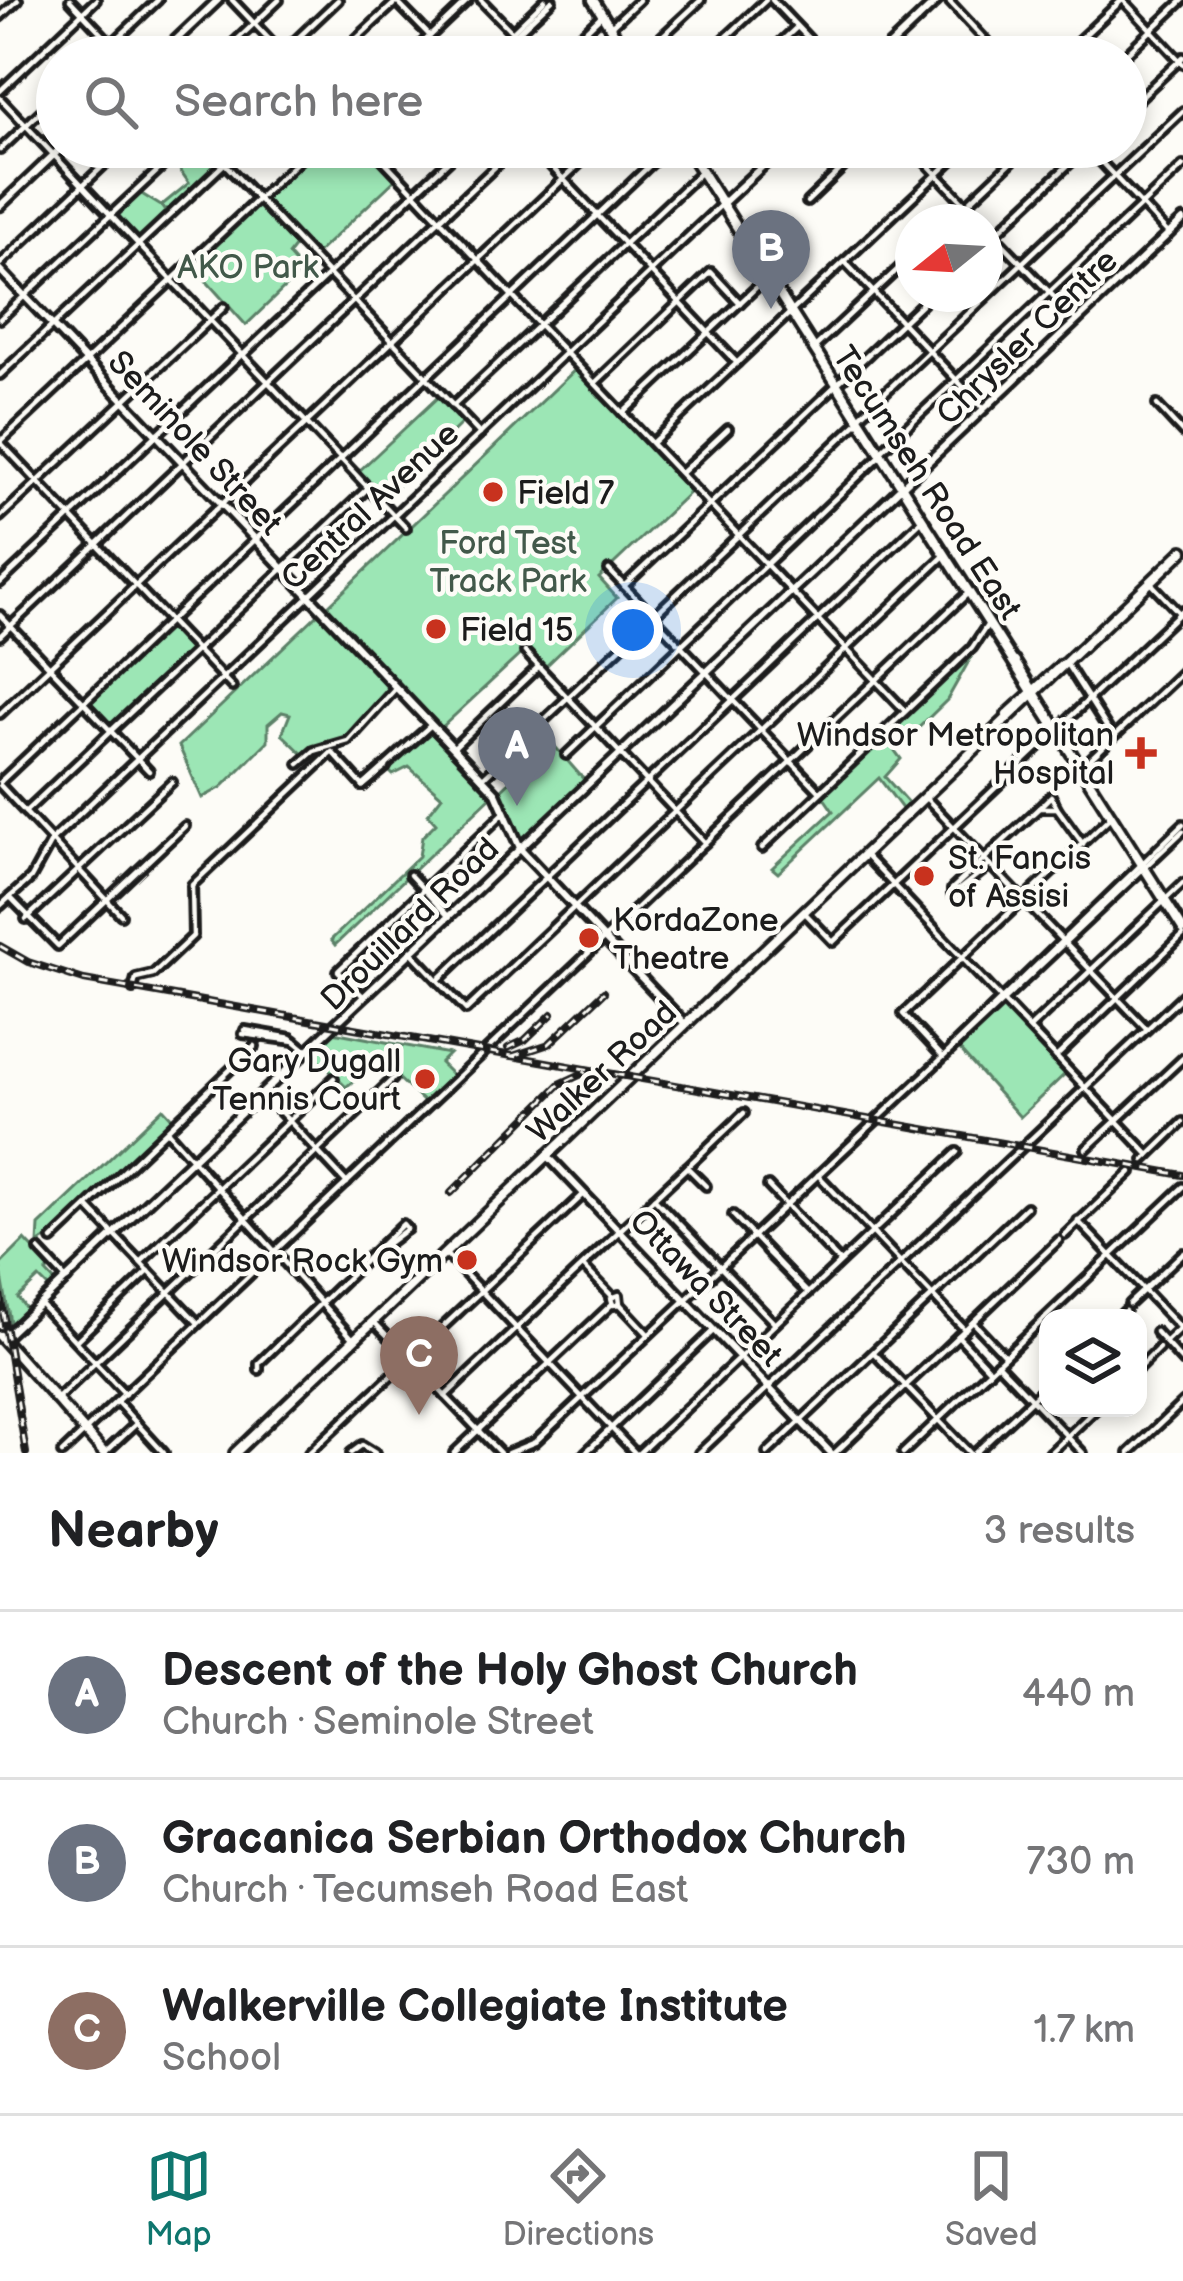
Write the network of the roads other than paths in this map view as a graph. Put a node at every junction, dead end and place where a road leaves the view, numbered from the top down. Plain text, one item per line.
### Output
1 (18, 0) edge
2 (70, 0) edge
3 (97, 0) edge
4 (158, 0) edge
5 (218, 0) edge
6 (232, 0) edge
7 (279, 0) edge
8 (338, 0) edge
9 (396, 0) edge
10 (468, 0) edge
11 (481, 0) edge
12 (549, 0) edge
13 (593, 0) edge
14 (639, 0) edge
15 (701, 0) edge
16 (770, 0) edge
17 (938, 0) edge
18 (948, 0) edge
19 (1122, 0) edge
20 (1183, 0) edge
21 (82, 14) junction
22 (602, 14) junction
23 (0, 17) edge
24 (254, 23) junction
25 (610, 27) junction
26 (798, 27) junction
27 (1151, 30) junction
28 (59, 36) edge
29 (103, 36) edge
30 (120, 36) edge
31 (180, 36) edge
32 (241, 36) edge
33 (265, 36) edge
34 (302, 36) edge
35 (359, 36) edge
36 (430, 36) joint
37 (579, 36) edge
38 (616, 36) edge
39 (662, 36) edge
40 (730, 36) edge
41 (788, 36) edge
42 (806, 36) edge
43 (900, 36) edge
44 (981, 36) edge
45 (1083, 36) edge
46 (1145, 36) edge
47 (36, 59) edge
48 (1182, 60) edge
49 (1147, 92) edge
50 (0, 94) edge
51 (1183, 111) edge
52 (36, 116) edge
53 (26, 125) junction
54 (36, 136) edge
55 (1147, 145) edge
56 (0, 150) edge
57 (1183, 166) edge
58 (40, 168) edge
59 (66, 168) edge
60 (101, 168) edge
61 (160, 168) edge
62 (220, 168) edge
63 (228, 168) edge
64 (291, 168) edge
65 (391, 168) edge
66 (441, 168) edge
67 (493, 168) edge
68 (553, 168) edge
69 (575, 168) edge
70 (647, 168) edge
71 (700, 168) edge
72 (761, 168) edge
73 (842, 168) edge
74 (931, 168) edge
75 (943, 168) edge
76 (1005, 168) edge
77 (1065, 168) edge
78 (1107, 168) edge
79 (1122, 168) edge
80 (702, 171) junction
81 (937, 174) junction
82 (1114, 176) junction
83 (563, 179) junction
84 (82, 186) junction
85 (415, 193) junction
86 (258, 199) junction
87 (806, 202) dead end
88 (722, 204) junction
89 (965, 204) edge
90 (967, 204) edge
91 (1142, 205) junction
92 (0, 206) edge
93 (110, 215) junction
94 (598, 215) junction
95 (439, 219) junction
96 (1183, 220) edge
97 (1003, 227) edge
98 (1169, 234) junction
99 (1003, 243) edge
100 (625, 244) junction
101 (139, 245) junction
102 (794, 252) dead end
103 (478, 260) junction
104 (845, 262) junction
105 (1022, 263) junction
106 (0, 267) edge
107 (651, 272) junction
108 (895, 272) edge
109 (329, 274) junction
110 (768, 276) junction
111 (172, 280) junction
112 (873, 292) junction
113 (1049, 293) junction
114 (25, 296) junction
115 (512, 296) junction
116 (353, 301) junction
117 (680, 302) junction
118 (740, 303) junction
119 (224, 307) dead end
120 (791, 312) junction
121 (913, 312) edge
122 (0, 319) edge
123 (210, 320) junction
124 (1077, 321) junction
125 (902, 322) junction
126 (539, 325) junction
127 (53, 326) junction
128 (709, 332) junction
129 (392, 342) junction
130 (814, 347) junction
131 (929, 351) junction
132 (566, 352) junction
133 (242, 355) junction
134 (86, 361) junction
135 (737, 363) junction
136 (0, 375) edge
137 (426, 378) junction
138 (957, 380) junction
139 (268, 382) junction
140 (595, 383) junction
141 (837, 384) junction
142 (124, 400) junction
143 (1157, 405) dead end
144 (453, 406) junction
145 (985, 409) junction
146 (623, 413) junction
147 (859, 419) junction
148 (307, 423) junction
149 (728, 429) dead end
150 (1183, 433) edge
151 (156, 434) junction
152 (480, 434) junction
153 (0, 442) edge
154 (652, 443) junction
155 (881, 454) junction
156 (341, 459) junction
157 (183, 463) junction
158 (681, 473) junction
159 (38, 482) junction
160 (902, 487) junction
161 (368, 488) junction
162 (221, 504) junction
163 (710, 504) junction
164 (394, 515) junction
165 (70, 516) junction
166 (0, 518) edge
167 (922, 520) junction
168 (406, 528) dead end
169 (739, 535) junction
170 (255, 540) junction
171 (96, 544) junction
172 (1183, 550) edge
173 (945, 555) junction
174 (767, 564) junction
175 (283, 568) junction
176 (609, 570) dead end
177 (1150, 582) junction
178 (0, 583) edge
179 (135, 586) junction
180 (624, 586) junction
181 (793, 592) junction
182 (969, 592) junction
183 (309, 596) junction
184 (1182, 614) edge
185 (0, 615) edge
186 (653, 616) junction
187 (818, 618) junction
188 (169, 621) junction
189 (989, 622) junction
190 (11, 626) junction
191 (0, 636) edge
192 (681, 646) junction
193 (847, 649) junction
194 (196, 650) junction
195 (525, 652) dead end
196 (1014, 661) junction
197 (1065, 664) junction
198 (50, 667) junction
199 (538, 667) junction
200 (707, 673) junction
201 (1182, 675) edge
202 (1028, 676) junction
203 (223, 678) junction
204 (876, 680) junction
205 (1047, 681) junction
206 (232, 687) dead end
207 (396, 688) junction
208 (1034, 692) junction
209 (568, 698) junction
210 (733, 700) junction
211 (1090, 700) junction
212 (84, 703) junction
213 (1021, 708) junction
214 (1044, 708) junction
215 (905, 711) junction
216 (0, 714) edge
217 (1000, 724) junction
218 (431, 725) junction
219 (595, 727) junction
220 (761, 730) junction
221 (111, 731) junction
222 (1058, 731) junction
223 (1113, 737) junction
224 (453, 748) junction
225 (622, 754) junction
226 (566, 755) dead end
227 (137, 759) junction
228 (791, 761) junction
229 (299, 764) dead end
230 (1081, 768) junction
231 (149, 771) dead end
232 (482, 779) junction
233 (647, 781) junction
234 (172, 782) dead end
235 (0, 783) edge
236 (820, 792) junction
237 (925, 796) junction
238 (1039, 808) junction
239 (1057, 808) junction
240 (676, 811) junction
241 (26, 812) junction
242 (505, 812) junction
243 (1111, 817) junction
244 (185, 826) dead end
245 (1183, 827) edge
246 (955, 828) junction
247 (52, 840) junction
248 (705, 842) junction
249 (1083, 844) junction
250 (762, 848) dead end
251 (521, 850) junction
252 (864, 854) junction
253 (984, 859) junction
254 (990, 865) junction
255 (1142, 866) junction
256 (79, 869) junction
257 (410, 875) dead end
258 (546, 877) junction
259 (1183, 883) edge
260 (893, 885) junction
261 (424, 890) junction
262 (10, 897) junction
263 (107, 899) junction
264 (1023, 900) junction
265 (1165, 900) junction
266 (0, 906) edge
267 (575, 907) junction
268 (804, 912) junction
269 (122, 915) dead end
270 (449, 917) junction
271 (26, 919) junction
272 (1183, 932) edge
273 (604, 938) junction
274 (1063, 942) junction
275 (412, 953) junction
276 (962, 958) junction
277 (1090, 970) junction
278 (438, 980) junction
279 (133, 989) dead end
280 (1183, 994) edge
281 (364, 998) junction
282 (1117, 998) junction
283 (1001, 1000) junction
284 (671, 1010) junction
285 (686, 1024) junction
286 (1029, 1029) junction
287 (1147, 1029) junction
288 (244, 1032) dead end
289 (670, 1039) junction
290 (255, 1046) dead end
291 (308, 1052) junction
292 (942, 1056) junction
293 (1056, 1057) junction
294 (1183, 1058) edge
295 (334, 1078) dead end
296 (393, 1079) dead end
297 (1085, 1088) junction
298 (264, 1094) junction
299 (744, 1113) dead end
300 (1116, 1121) junction
301 (289, 1122) junction
302 (1183, 1122) edge
303 (168, 1132) junction
304 (560, 1143) junction
305 (1087, 1149) dead end
306 (317, 1152) junction
307 (957, 1152) dead end
308 (547, 1155) junction
309 (194, 1160) junction
310 (687, 1167) junction
311 (560, 1169) junction
312 (1131, 1172) dead end
313 (818, 1175) junction
314 (347, 1183) junction
315 (706, 1186) dead end
316 (767, 1186) dead end
317 (1183, 1186) edge
318 (220, 1187) junction
319 (584, 1194) junction
320 (654, 1198) junction
321 (785, 1205) junction
322 (88, 1207) junction
323 (1026, 1207) dead end
324 (733, 1215) dead end
325 (248, 1217) junction
326 (1078, 1221) junction
327 (620, 1231) junction
328 (872, 1232) junction
329 (115, 1235) junction
330 (753, 1235) junction
331 (52, 1240) dead end
332 (277, 1249) junction
333 (38, 1250) dead end
334 (374, 1253) junction
335 (445, 1253) junction
336 (1183, 1253) edge
337 (1111, 1255) junction
338 (141, 1262) junction
339 (840, 1262) junction
340 (900, 1262) junction
341 (583, 1265) junction
342 (720, 1267) junction
343 (149, 1271) junction
344 (67, 1280) junction
345 (1144, 1290) junction
346 (481, 1291) junction
347 (169, 1292) junction
348 (808, 1293) junction
349 (932, 1295) junction
350 (685, 1300) junction
351 (614, 1302) junction
352 (46, 1304) junction
353 (320, 1305) junction
354 (1125, 1309) edge
355 (19, 1319) dead end
356 (373, 1321) junction
357 (973, 1322) junction
358 (198, 1323) junction
359 (775, 1324) junction
360 (1181, 1327) edge
361 (516, 1328) junction
362 (714, 1330) junction
363 (964, 1330) junction
364 (1156, 1332) dead end
365 (648, 1334) junction
366 (958, 1336) junction
367 (1, 1339) edge
368 (354, 1340) junction
369 (76, 1341) junction
370 (1162, 1345) junction
371 (873, 1352) junction
372 (1005, 1356) junction
373 (740, 1357) junction
374 (409, 1358) junction
375 (1147, 1360) edge
376 (95, 1362) junction
377 (1183, 1362) edge
378 (549, 1363) junction
379 (997, 1363) junction
380 (259, 1370) dead end
381 (990, 1370) junction
382 (905, 1386) junction
383 (769, 1387) junction
384 (1039, 1392) edge
385 (125, 1394) junction
386 (445, 1396) junction
387 (582, 1397) junction
388 (58, 1398) junction
389 (1032, 1399) junction
390 (117, 1402) junction
391 (1183, 1402) edge
392 (1087, 1417) edge
393 (938, 1420) junction
394 (801, 1421) junction
395 (136, 1423) junction
396 (612, 1428) junction
397 (87, 1429) junction
398 (478, 1430) junction
399 (1067, 1436) junction
400 (237, 1452) edge
401 (62, 1453) edge
402 (105, 1453) edge
403 (164, 1453) edge
404 (309, 1453) edge
405 (351, 1453) edge
406 (375, 1453) edge
407 (454, 1453) edge
408 (504, 1453) edge
409 (585, 1453) edge
410 (637, 1453) edge
411 (699, 1453) edge
412 (767, 1453) edge
413 (833, 1453) edge
414 (903, 1453) edge
415 (972, 1453) edge
416 (1050, 1453) edge
417 (1083, 1453) edge
418 (1129, 1453) edge

1 - 23 street
2 - 21 street
3 - 21 street
4 - 30 street
5 - 31 street
6 - 24 street
7 - 24 street
8 - 34 street
9 - 35 street
9 - 36 street
10 - 36 street
11 - 12 street
13 - 22 main road
14 - 25 street
15 - 39 street
16 - 26 street
16 - 40 street
17 - 43 street
18 - 44 street
19 - 27 street
19 - 45 street
20 - 27 street
21 - 28 street
21 - 29 street
22 - 25 main road
22 - 37 street
24 - 32 street
24 - 33 street
25 - 38 main road
26 - 41 street
26 - 42 street
27 - 46 street
27 - 48 street
47 - 50 street
48 - 49 street
50 - 53 street
51 - 55 street
52 - 53 street
53 - 54 street
53 - 56 street
57 - 91 street
58 - 92 street
59 - 84 street
60 - 84 street
61 - 93 street
62 - 101 street
63 - 86 street
64 - 86 street
65 - 85 street
66 - 85 street
67 - 95 street
68 - 83 street
69 - 83 street
70 - 94 street
71 - 80 main road, Tecumseh Road East
72 - 88 street, Central Avenue
73 - 87 street
74 - 81 street
75 - 81 street
76 - 90 street
77 - 97 street
78 - 82 street
79 - 82 street
80 - 88 main road, Tecumseh Road East
80 - 100 street
81 - 89 street
81 - 104 street
82 - 91 street
82 - 105 street
83 - 94 street
83 - 103 street
84 - 93 street
84 - 106 street
85 - 95 street
85 - 109 street
86 - 109 street
86 - 111 street
88 - 107 street, Central Avenue
88 - 110 main road, Tecumseh Road East
91 - 98 street
91 - 113 street
93 - 101 street
93 - 114 street
94 - 100 street
94 - 115 street
95 - 103 street
95 - 116 street
96 - 98 street, Chrysler Centre
98 - 124 street, Chrysler Centre
99 - 105 street
100 - 107 street
100 - 126 street
101 - 111 street
101 - 127 street
102 - 110 street
103 - 115 street
103 - 129 street
104 - 112 street
104 - 120 street
105 - 113 street
105 - 131 street
106 - 114 street, Seminole Street
107 - 117 street
107 - 132 street, Central Avenue
108 - 112 street
109 - 116 street
109 - 133 street
110 - 118 street
110 - 120 main road, Tecumseh Road East
111 - 123 street
111 - 134 street
112 - 125 street
112 - 130 street
113 - 124 street
113 - 138 street
114 - 122 street
114 - 127 street, Seminole Street
115 - 126 street
115 - 137 street
116 - 129 street
116 - 139 street
117 - 118 street
117 - 128 street
117 - 140 street
118 - 128 street
119 - 123 street
120 - 130 main road, Tecumseh Road East
120 - 135 street
121 - 125 street
123 - 133 street
123 - 142 street
124 - 145 street, Chrysler Centre
125 - 131 street
125 - 141 street
126 - 132 street
126 - 144 street
127 - 134 street, Seminole Street
127 - 136 street
128 - 135 street
128 - 146 street
129 - 137 street
129 - 148 street
130 - 141 main road, Tecumseh Road East
131 - 138 street
131 - 147 street
132 - 140 street
132 - 152 street, Central Avenue
133 - 139 street
133 - 151 street
134 - 142 street, Seminole Street
134 - 153 street
135 - 154 street
137 - 144 street
137 - 156 street
138 - 145 street
138 - 155 street
139 - 148 street
139 - 157 street
140 - 146 street
141 - 147 main road, Tecumseh Road East
141 - 163 street
142 - 151 street, Seminole Street
142 - 159 street
143 - 150 street
144 - 152 street
145 - 160 street, Chrysler Centre
146 - 154 street
147 - 155 main road, Tecumseh Road East
147 - 169 street
148 - 156 street
148 - 162 street
149 - 158 street
151 - 157 street, Seminole Street
151 - 165 street
152 - 164 street, Central Avenue
153 - 159 street
154 - 158 street
155 - 160 main road, Tecumseh Road East
155 - 174 street
156 - 161 street
156 - 170 street
157 - 162 street, Seminole Street
157 - 171 street
158 - 163 street
159 - 165 street
159 - 166 street
160 - 167 main road, Tecumseh Road East
160 - 181 street, Drouillard Road
161 - 164 street
161 - 175 street
162 - 170 street, Seminole Street
162 - 179 street
163 - 169 street
163 - 180 street
164 - 168 street
164 - 183 street, Central Avenue
165 - 171 street
165 - 178 street
167 - 173 main road, Tecumseh Road East
167 - 187 street
169 - 174 street
169 - 186 street
170 - 175 street, Seminole Street
170 - 188 street
171 - 179 street
171 - 190 street
172 - 177 main road, Walker Road
173 - 182 main road, Tecumseh Road East
173 - 193 street
174 - 181 street
174 - 192 street
175 - 183 street, Seminole Street
175 - 194 street
176 - 180 street
177 - 184 street
177 - 197 main road, Walker Road
179 - 188 street
179 - 198 street
180 - 186 street
181 - 187 street
181 - 200 street, Drouillard Road
182 - 189 main road, Tecumseh Road East
182 - 204 street
183 - 203 street, Central Avenue
183 - 207 street, Seminole Street
184 - 211 street
185 - 190 street
186 - 192 street
186 - 209 street
187 - 193 street
187 - 210 street
188 - 194 street
188 - 212 street
189 - 196 main road, Tecumseh Road East
189 - 215 street
190 - 191 street
190 - 198 street
192 - 200 street
192 - 219 street
193 - 204 street
193 - 220 street
194 - 203 street
194 - 221 street
195 - 199 street
196 - 202 main road, Tecumseh Road East
196 - 208 main road, Tecumseh Road East
197 - 205 main road, Walker Road
197 - 211 street
198 - 212 street
198 - 216 street
199 - 209 street
199 - 224 street
200 - 210 street
200 - 225 street, Drouillard Road
201 - 223 street
202 - 205 main road
202 - 208 main road, Tecumseh Road East
203 - 206 street
203 - 227 street, Central Avenue
204 - 215 street
204 - 228 street
205 - 208 main road, Walker Road
205 - 214 main road
207 - 218 street, Seminole Street
207 - 229 street
208 - 213 main road, Walker Road
208 - 214 main road, Tecumseh Road East
208 - 217 main road, Walker Road
209 - 219 street
209 - 232 street
210 - 220 street
210 - 233 street
211 - 222 street
211 - 223 street
212 - 221 street
212 - 235 street
213 - 214 main road
213 - 217 main road, Walker Road
214 - 222 main road, Tecumseh Road East
215 - 236 street
217 - 237 main road, Walker Road
218 - 224 street, Seminole Street
218 - 279 street
219 - 225 street
219 - 226 street
220 - 228 street
220 - 240 street
221 - 227 street
221 - 241 street
222 - 230 main road, Tecumseh Road East
222 - 246 street
223 - 230 street
224 - 232 street, Seminole Street
225 - 233 street
225 - 251 street, Drouillard Road
227 - 231 street
227 - 247 street, Central Avenue
228 - 236 street
228 - 248 street
230 - 243 main road, Tecumseh Road East
232 - 242 street, Seminole Street
233 - 240 street
233 - 258 street
234 - 256 street
235 - 241 street
236 - 250 street
237 - 246 street
237 - 252 main road, Walker Road
238 - 239 street
238 - 239 street
238 - 253 street
239 - 249 street
240 - 248 street
240 - 267 street
241 - 247 street
242 - 251 street, Seminole Street
242 - 261 street
243 - 249 street
243 - 255 main road, Tecumseh Road East
244 - 263 street
245 - 255 street
246 - 253 street
246 - 260 street
247 - 256 street
247 - 262 street, Central Avenue
248 - 273 street
249 - 264 street
251 - 258 street, Seminole Street
251 - 270 street, Drouillard Road
252 - 260 street
252 - 268 main road, Walker Road
253 - 254 street
253 - 254 street
254 - 264 street
255 - 265 main road, Tecumseh Road East
255 - 274 street
256 - 263 street
256 - 271 street
257 - 261 street
258 - 267 street, Seminole Street
258 - 278 street
259 - 265 street
260 - 268 street
260 - 276 street
261 - 270 street
261 - 281 street
262 - 266 street, Central Avenue
262 - 271 street
263 - 269 street
263 - 271 street
264 - 274 street
264 - 276 street
265 - 272 main road, Tecumseh Road East
265 - 277 street
267 - 273 street, Seminole Street
267 - 278 street
268 - 285 main road, Walker Road
270 - 275 street, Drouillard Road
272 - 282 street
273 - 284 street, Seminole Street
273 - 314 street
274 - 277 street
274 - 283 street
275 - 278 street
275 - 281 street, Drouillard Road
276 - 283 street
276 - 292 street
277 - 282 street
277 - 286 street
280 - 287 street
281 - 291 street, Drouillard Road
282 - 287 street
282 - 293 street
283 - 286 street
283 - 292 street
284 - 285 street, Seminole Street
284 - 289 street
285 - 289 main road, Walker Road
286 - 293 street
287 - 297 street
288 - 291 street
289 - 304 main road, Walker Road
290 - 303 street
291 - 298 street, Drouillard Road
292 - 313 street
293 - 297 street
294 - 300 street
295 - 301 street
296 - 306 street
297 - 300 street
297 - 340 street
298 - 301 street
298 - 309 street, Drouillard Road
299 - 310 street
300 - 302 street
300 - 305 street
301 - 306 street
301 - 318 street
303 - 309 street
303 - 322 street
304 - 308 main road, Walker Road
304 - 311 street
306 - 314 street
306 - 325 street
307 - 328 street
308 - 311 street, Ottawa Street
308 - 335 main road, Walker Road
309 - 318 street
309 - 329 street, Drouillard Road
310 - 315 street
310 - 320 street
311 - 319 street, Ottawa Street
312 - 326 street
313 - 321 street
313 - 328 street
314 - 332 street
316 - 321 street
317 - 337 street
318 - 325 street
318 - 338 street
319 - 327 street, Ottawa Street
319 - 346 street
320 - 327 street
320 - 342 street
321 - 330 street
321 - 339 street
322 - 329 street
322 - 331 street
323 - 349 street
324 - 330 street
325 - 332 street
325 - 347 street
326 - 337 street
326 - 357 street
327 - 341 street
327 - 350 street, Ottawa Street
328 - 339 street
328 - 340 street
329 - 338 street
329 - 344 street, Drouillard Road
330 - 342 street
330 - 348 street
332 - 353 street
332 - 358 street
333 - 344 street
334 - 334 street
334 - 353 street
335 - 346 street
335 - 356 main road, Walker Road
336 - 345 street
337 - 345 street
337 - 372 street
338 - 343 street
339 - 348 street
340 - 349 street
340 - 383 street
341 - 351 street
341 - 361 street
342 - 350 street
342 - 359 street
343 - 347 street
343 - 369 street
344 - 352 street, Drouillard Road
345 - 354 street
345 - 360 street
346 - 361 street
346 - 374 street
347 - 358 street
347 - 376 street
348 - 359 street
349 - 363 street
349 - 371 street
350 - 362 street, Ottawa Street
350 - 365 street
351 - 365 street
351 - 378 street
352 - 355 street
352 - 367 street, Drouillard Road
352 - 369 street
353 - 368 street
353 - 380 street
356 - 368 main road, Walker Road
356 - 374 street
357 - 363 street
357 - 372 street
358 - 385 street
359 - 373 street
360 - 370 street
361 - 378 street
361 - 386 street
362 - 373 street, Ottawa Street
362 - 396 street
363 - 366 street
364 - 370 street
365 - 387 street
366 - 381 street
366 - 382 street
367 - 388 main road
368 - 400 main road, Walker Road
369 - 376 street
370 - 375 street
370 - 377 street
371 - 382 street
371 - 394 street
372 - 379 street
373 - 383 street, Ottawa Street
373 - 410 street
374 - 386 street
374 - 404 street
376 - 385 street
376 - 388 street
378 - 387 street
378 - 398 street
379 - 381 street
379 - 389 street
381 - 393 street
382 - 393 street
382 - 413 street
383 - 394 street, Ottawa Street
383 - 411 street
384 - 389 street
385 - 390 street
386 - 398 street
387 - 396 street
387 - 408 street
388 - 397 main road
389 - 399 street
389 - 415 street
390 - 395 street
390 - 397 street
391 - 418 street
392 - 399 street
393 - 414 street
393 - 415 street
394 - 412 street
394 - 413 street, Ottawa Street
395 - 402 street
395 - 403 street
396 - 409 street
396 - 410 street
397 - 401 street
397 - 402 main road
398 - 407 street
398 - 408 street
399 - 416 street
399 - 417 street
405 - 406 street

